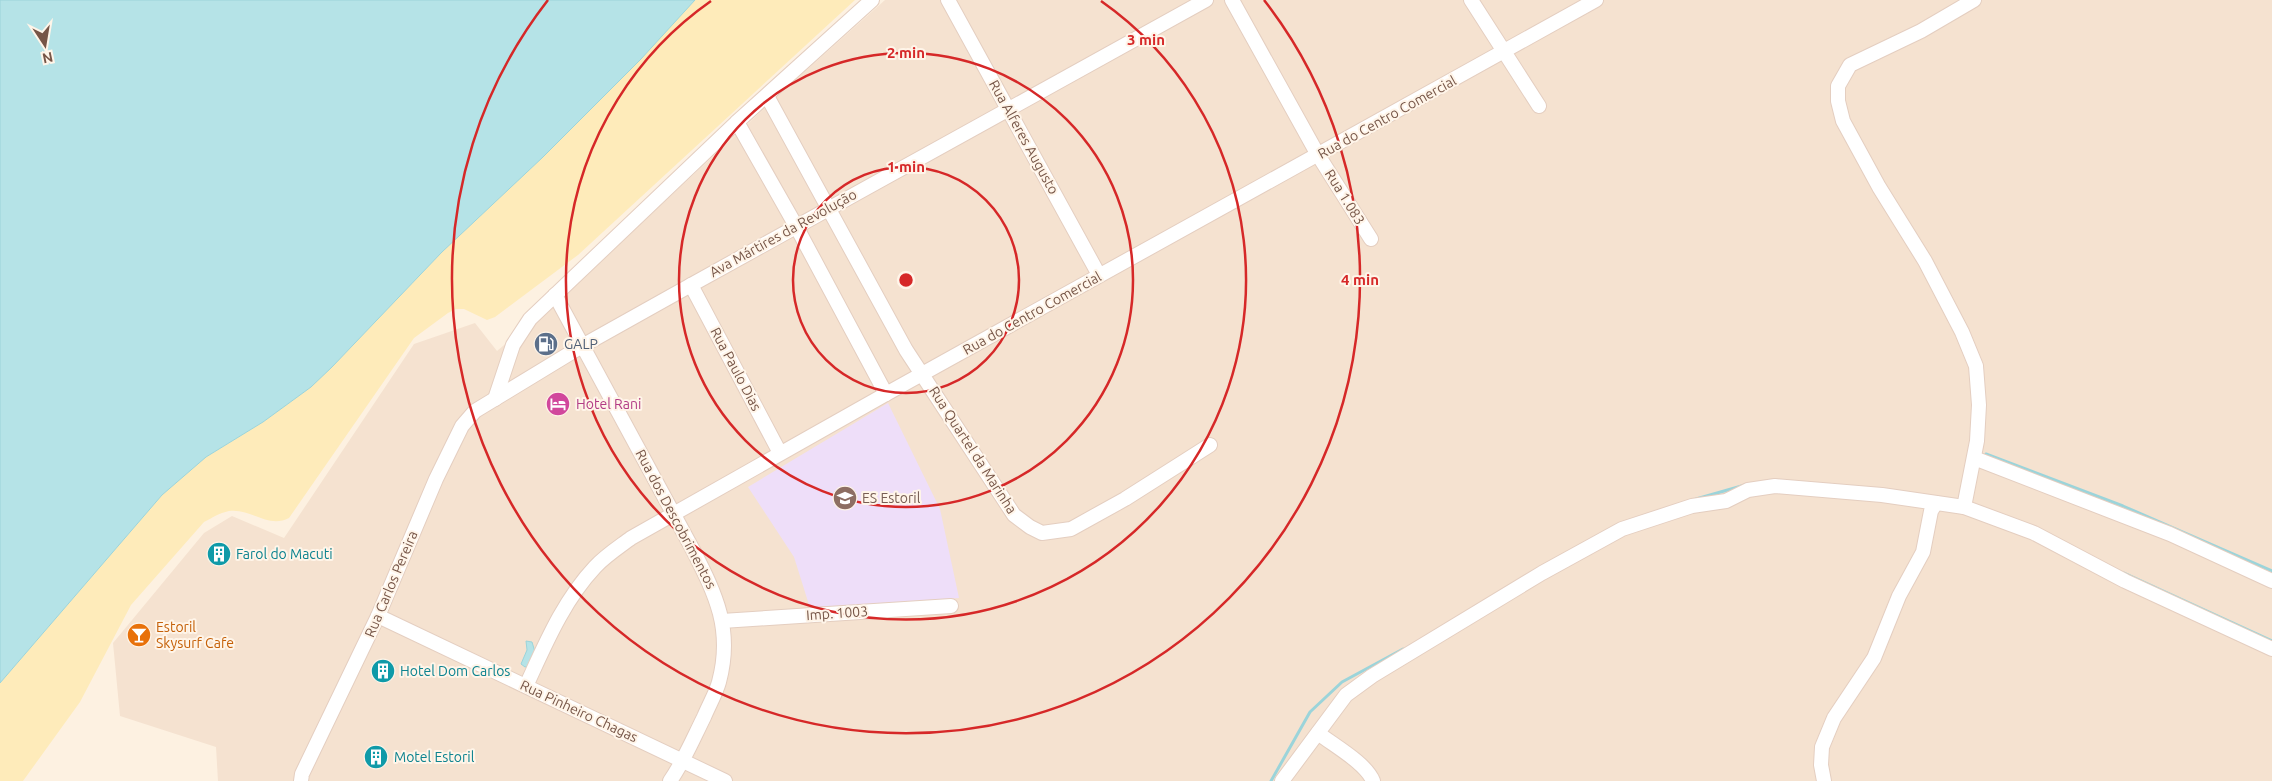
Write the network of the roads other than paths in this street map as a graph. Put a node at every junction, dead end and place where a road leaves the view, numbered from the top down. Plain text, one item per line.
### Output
1 (872, 0) edge
2 (948, 0) edge
3 (1206, 0) edge
4 (1232, 0) edge
5 (1471, 0) edge
6 (1596, 0) edge
7 (1974, 0) edge
8 (1504, 52) junction
9 (767, 96) junction
10 (1539, 106) dead end
11 (1009, 108) junction
12 (737, 122) junction
13 (1318, 155) junction
14 (828, 208) junction
15 (796, 226) junction
16 (1371, 239) dead end
17 (1099, 275) junction
18 (691, 285) junction
19 (555, 295) junction
20 (582, 346) junction
21 (923, 374) junction
22 (886, 394) junction
23 (495, 399) junction
24 (1210, 445) dead end
25 (780, 453) junction
26 (1974, 458) junction
27 (1936, 503) junction
28 (1964, 507) junction
29 (674, 513) junction
30 (2272, 581) edge
31 (951, 606) dead end
32 (378, 616) junction
33 (722, 621) junction
34 (2272, 649) edge
35 (526, 686) junction
36 (1318, 733) junction
37 (683, 761) junction
38 (301, 781) edge
39 (670, 781) edge
40 (725, 781) edge
41 (1282, 781) edge
42 (1373, 781) edge
43 (1824, 781) edge

1 - 9 street
2 - 11 street, Rua Alferes Augusto
3 - 11 street, Ava Mártires da Revolução
4 - 13 street, Rua 1.083
5 - 8 street
6 - 8 street, Rua do Centro Comercial
7 - 26 street
8 - 10 street
8 - 13 street, Rua do Centro Comercial
9 - 12 street
9 - 14 street, Rua Quartel da Marinha
11 - 14 street, Ava Mártires da Revolução
11 - 17 street, Rua Alferes Augusto
12 - 15 street
12 - 19 street
13 - 16 street, Rua 1.083
13 - 17 street, Rua do Centro Comercial
14 - 15 street, Ava Mártires da Revolução
14 - 21 street, Rua Quartel da Marinha
15 - 18 street, Ava Mártires da Revolução
15 - 22 street
17 - 21 street, Rua do Centro Comercial
18 - 20 street, Ava Mártires da Revolução
18 - 25 street, Rua Paulo Dias
19 - 20 street, Rua dos Descobrimentos
19 - 23 street
20 - 23 street, Ava Mártires da Revolução
20 - 29 street, Rua dos Descobrimentos
21 - 22 street, Rua do Centro Comercial
21 - 24 street, Rua Quartel da Marinha
22 - 25 street, Rua do Centro Comercial
23 - 32 street, Rua Carlos Pereira
25 - 29 street, Rua do Centro Comercial
26 - 28 street
26 - 30 street
27 - 28 street
27 - 36 street
27 - 43 street
28 - 34 street
29 - 33 street, Rua dos Descobrimentos
29 - 35 street, Rua do Centro Comercial
31 - 33 street, Imp. 1003
32 - 35 street, Rua Pinheiro Chagas
32 - 38 street, Rua Carlos Pereira
33 - 37 street, Rua dos Descobrimentos
35 - 37 street, Rua Pinheiro Chagas
36 - 41 street
36 - 42 street
37 - 39 street, Rua dos Descobrimentos
37 - 40 street, Rua Pinheiro Chagas

